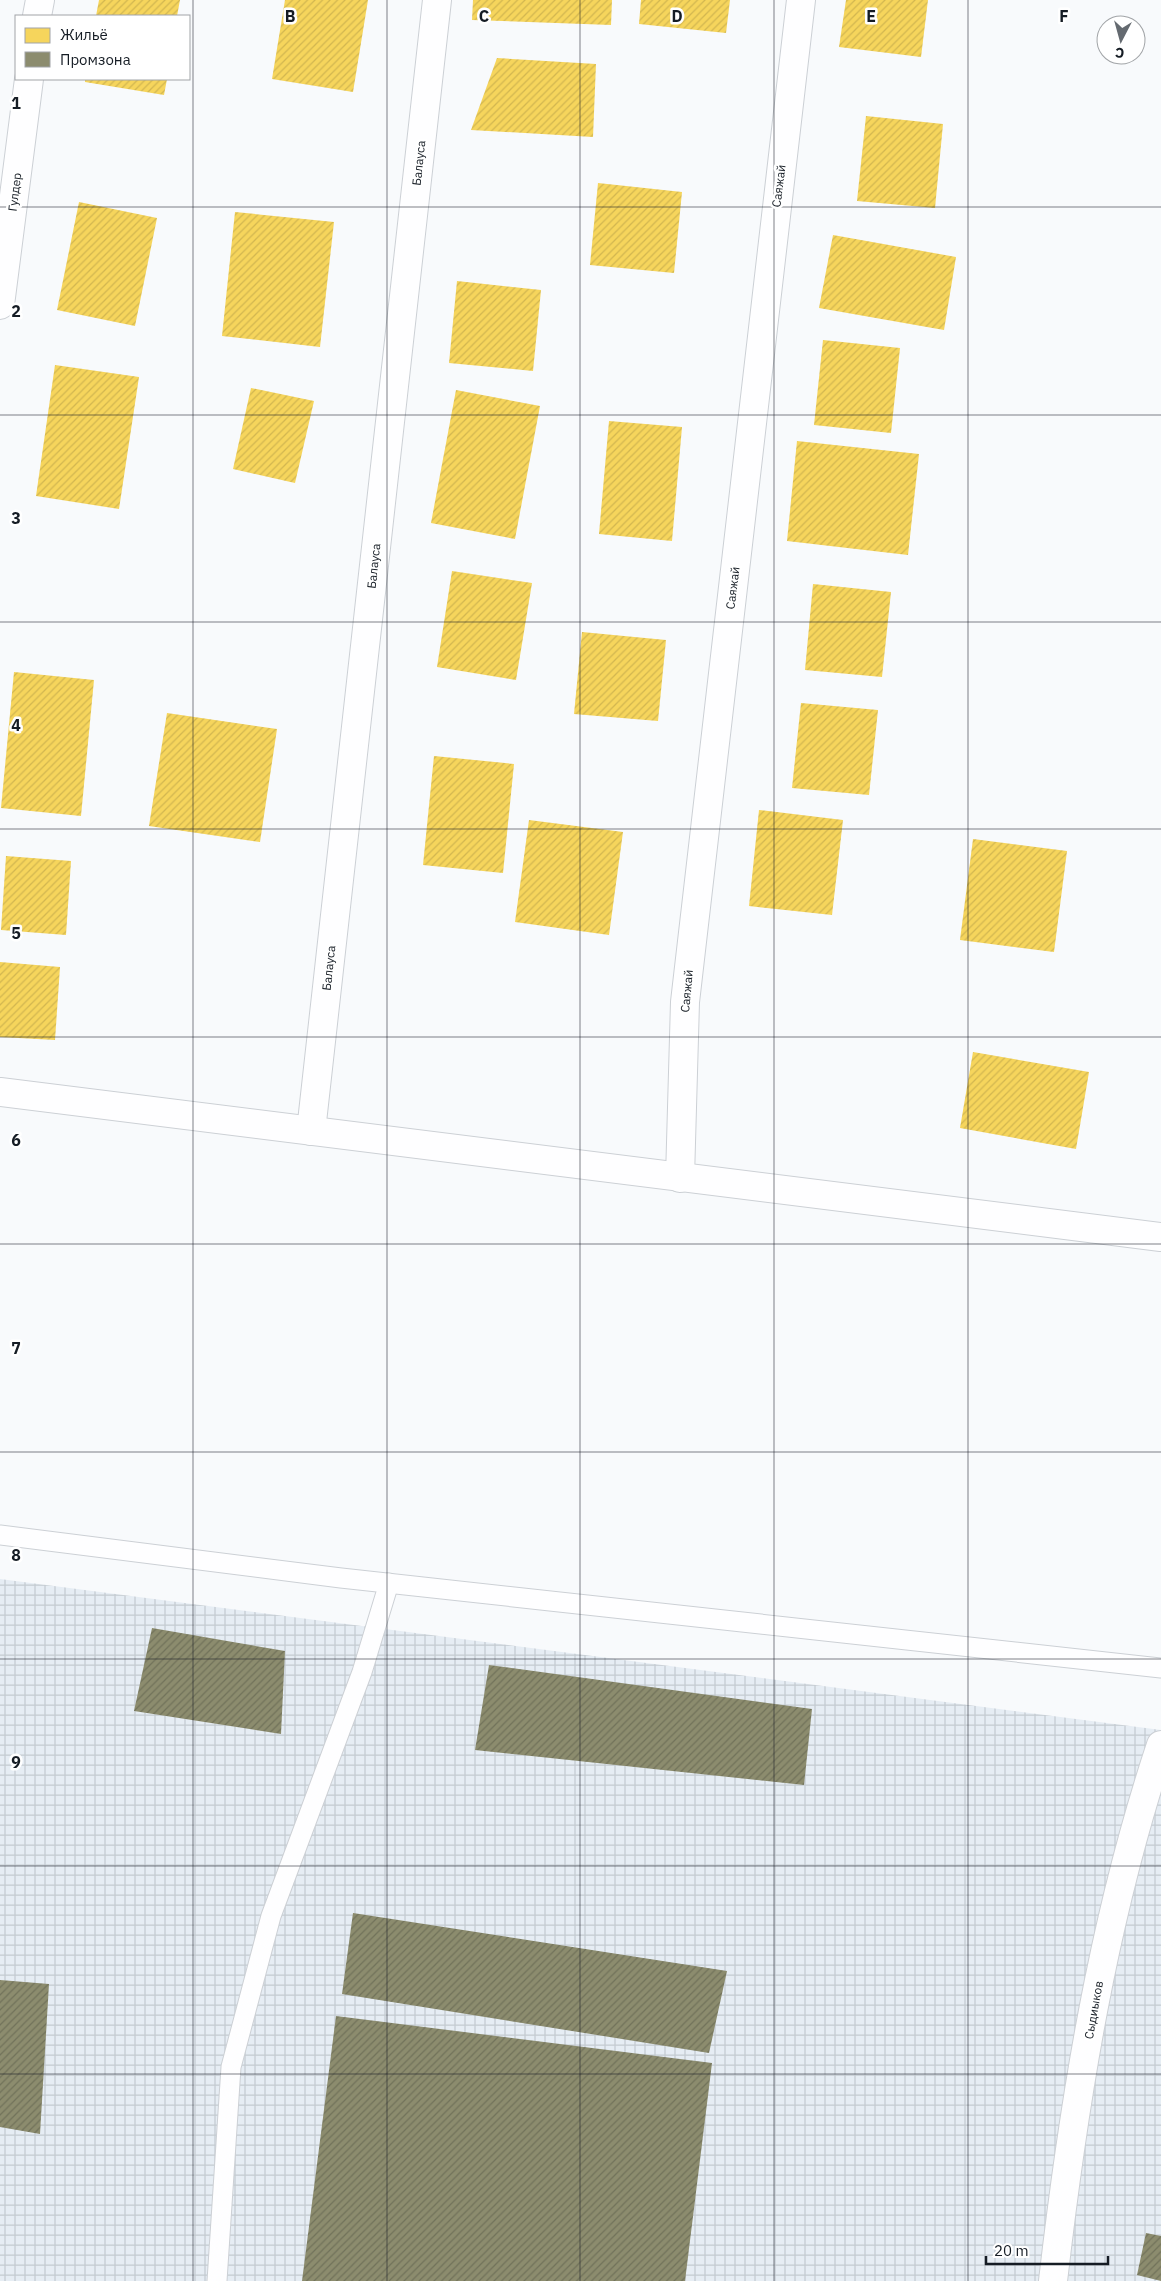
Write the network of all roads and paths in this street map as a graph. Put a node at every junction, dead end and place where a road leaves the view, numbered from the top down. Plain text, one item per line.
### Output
1 (40, 0) edge
2 (437, 0) edge
3 (801, 0) edge
4 (37, 15) edge
5 (29, 80) edge
6 (0, 305) edge
7 (0, 1092) edge
8 (311, 1131) junction
9 (680, 1178) junction
10 (1161, 1237) edge
11 (0, 1536) edge
12 (389, 1583) junction
13 (1161, 1668) edge
14 (1161, 1746) edge
15 (217, 2281) edge
16 (1053, 2281) edge

1 - 4 street
2 - 8 street, Балауса
3 - 9 street, Саяжай
5 - 6 street, Гулдер
7 - 8 street
8 - 9 street
9 - 10 street
11 - 12 lane
12 - 13 lane
12 - 15 lane
14 - 16 street, Сыдиыков

